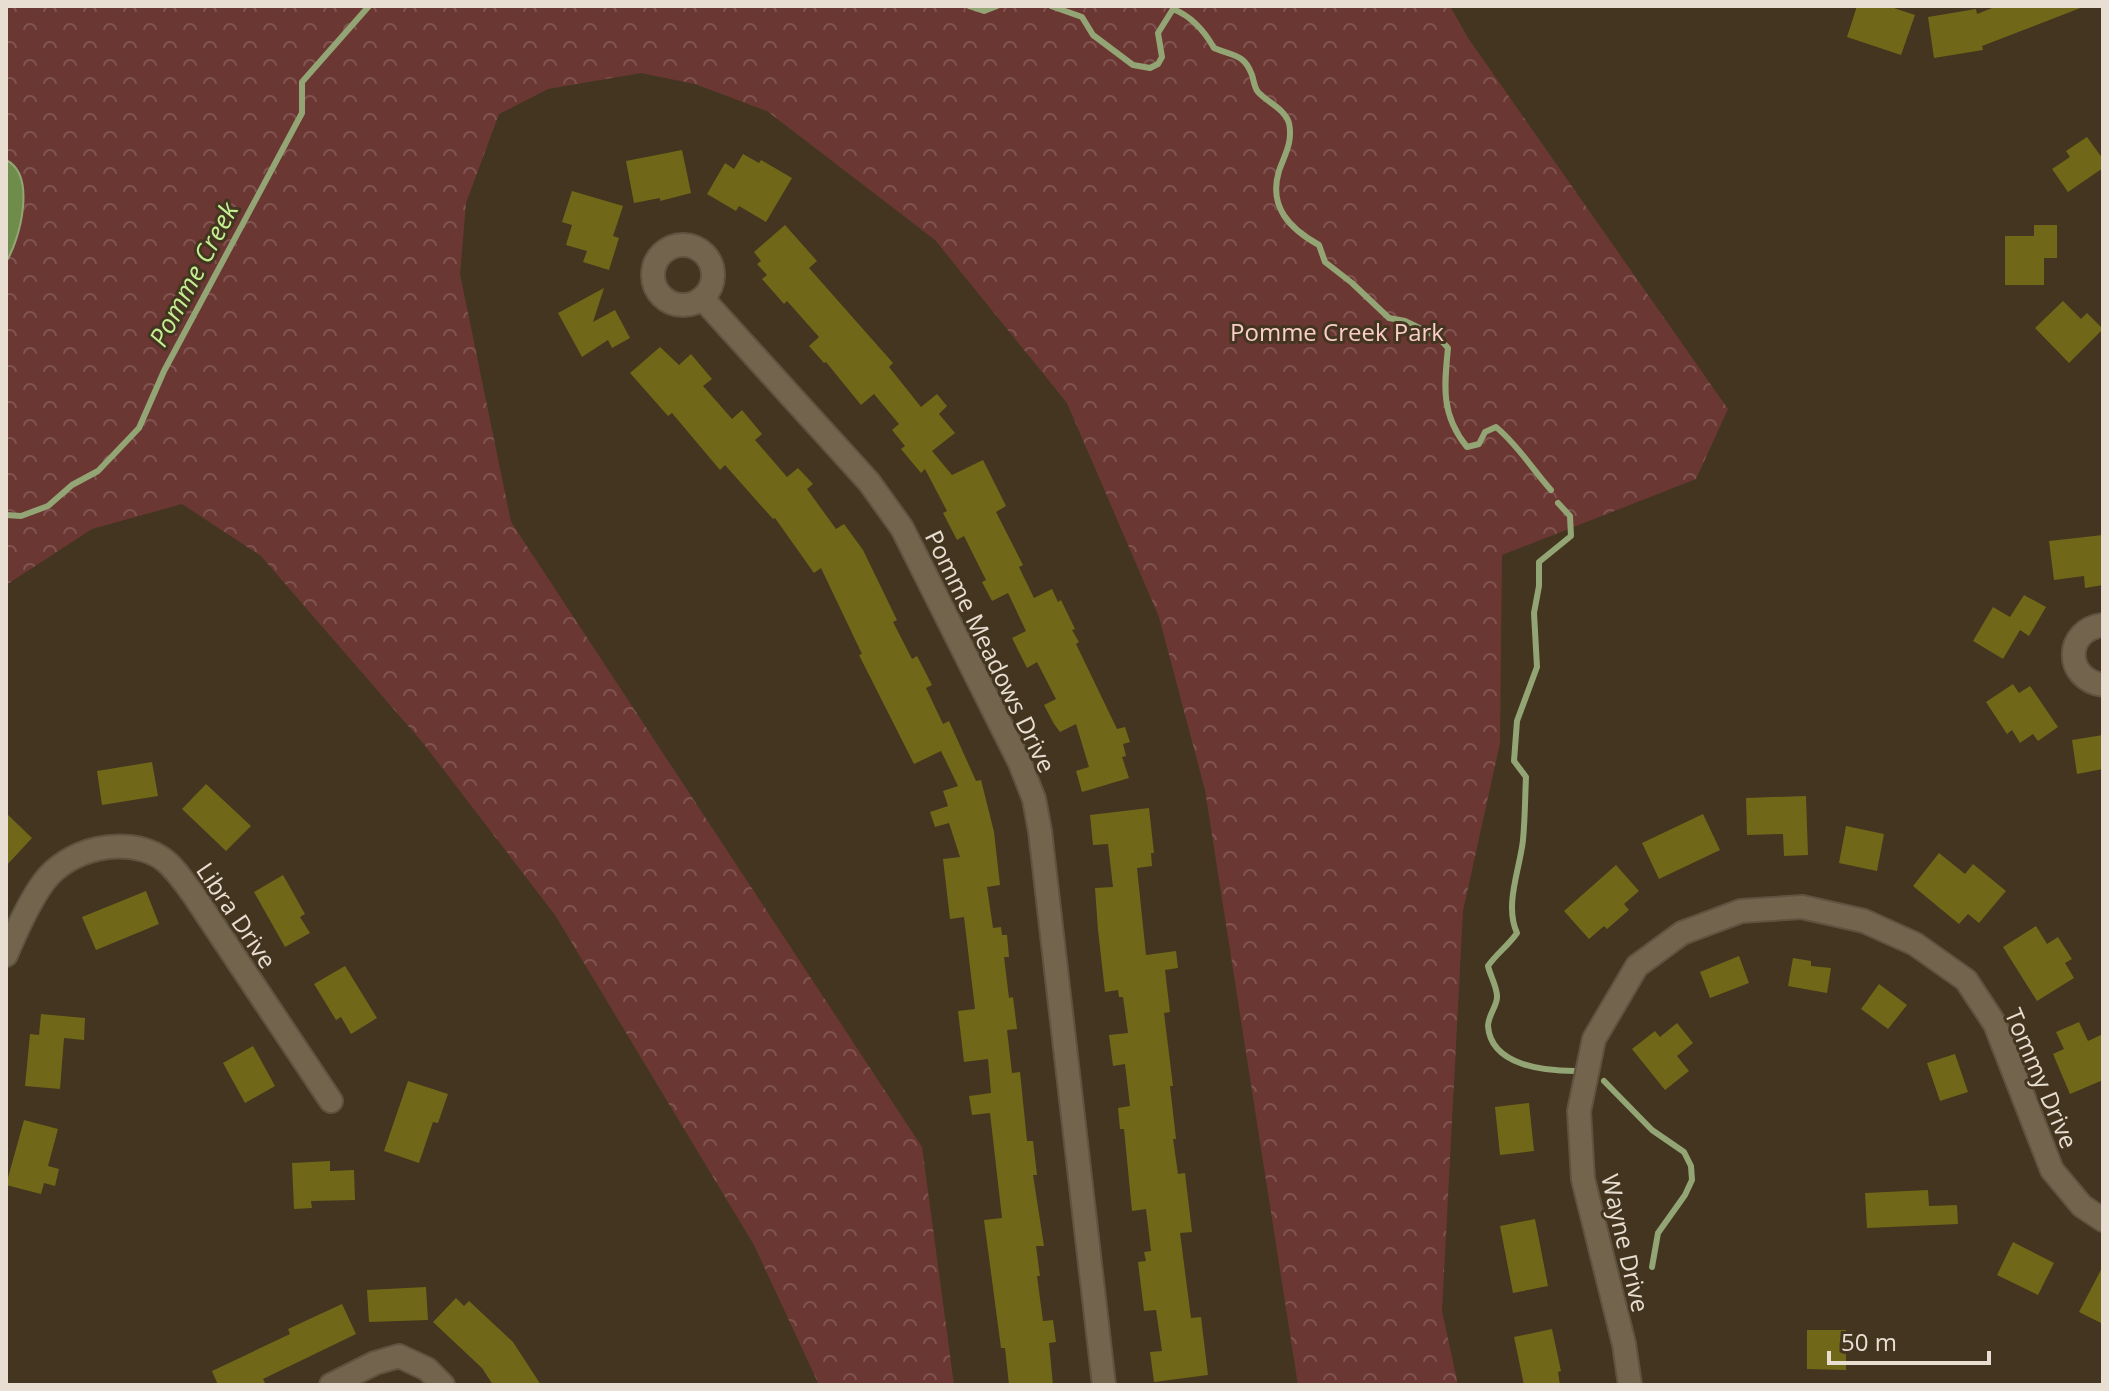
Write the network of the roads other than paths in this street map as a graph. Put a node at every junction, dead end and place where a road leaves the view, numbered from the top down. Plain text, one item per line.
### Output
1 (702, 298) dead end
2 (2103, 625) edge
3 (2103, 685) edge
4 (6, 955) edge
5 (331, 1101) dead end
6 (1579, 1111) joint
7 (2103, 1220) edge
8 (331, 1385) edge
9 (443, 1385) edge
10 (1104, 1385) edge
11 (1630, 1385) edge

1 - 10 street, Pomme Meadows Drive
2 - 3 street
4 - 5 street, Libra Drive
6 - 7 street, Tommy Drive
6 - 11 street, Wayne Drive
8 - 9 street

